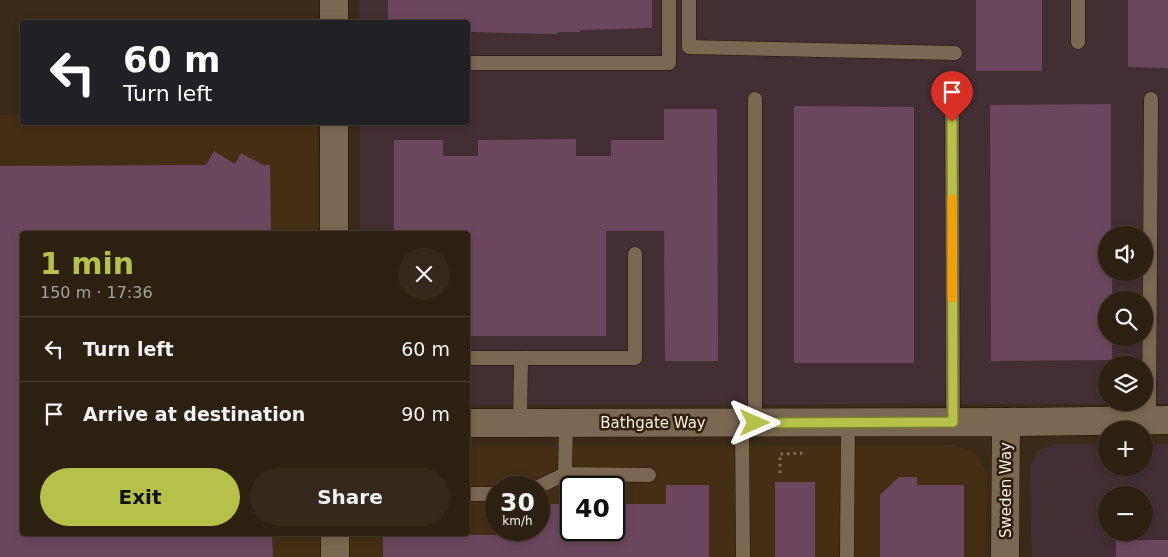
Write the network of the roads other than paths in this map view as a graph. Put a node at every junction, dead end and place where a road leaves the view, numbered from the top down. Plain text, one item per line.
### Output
1 (334, 0) edge
2 (669, 0) edge
3 (690, 0) edge
4 (1078, 0) edge
5 (334, 20) edge
6 (1078, 42) dead end
7 (954, 53) dead end
8 (470, 63) edge
9 (755, 99) dead end
10 (1151, 99) dead end
11 (952, 102) dead end
12 (334, 125) edge
13 (334, 231) edge
14 (635, 254) dead end
15 (470, 358) edge
16 (521, 358) junction
17 (1159, 420) edge
18 (953, 422) junction
19 (1006, 422) junction
20 (470, 423) edge
21 (520, 423) junction
22 (566, 423) junction
23 (749, 423) junction
24 (848, 423) junction
25 (565, 474) junction
26 (649, 475) dead end
27 (550, 481) edge
28 (470, 494) edge
29 (485, 494) edge
30 (335, 536) edge
31 (335, 557) edge
32 (743, 557) edge
33 (847, 557) edge
34 (1005, 557) edge

1 - 5 street
2 - 8 lane
3 - 7 lane
4 - 6 lane
9 - 23 lane
10 - 17 lane
11 - 18 lane
12 - 13 street
14 - 16 lane
15 - 16 lane
16 - 21 lane
17 - 19 street, Bathgate Way
18 - 19 street, Bathgate Way
18 - 24 street, Bathgate Way
19 - 34 street, Sweden Way
20 - 21 street, Bathgate Way
21 - 22 street, Bathgate Way
22 - 23 street, Bathgate Way
22 - 25 lane
23 - 24 street, Bathgate Way
23 - 32 lane
24 - 33 lane
25 - 26 lane
25 - 27 lane
28 - 29 lane
30 - 31 street

